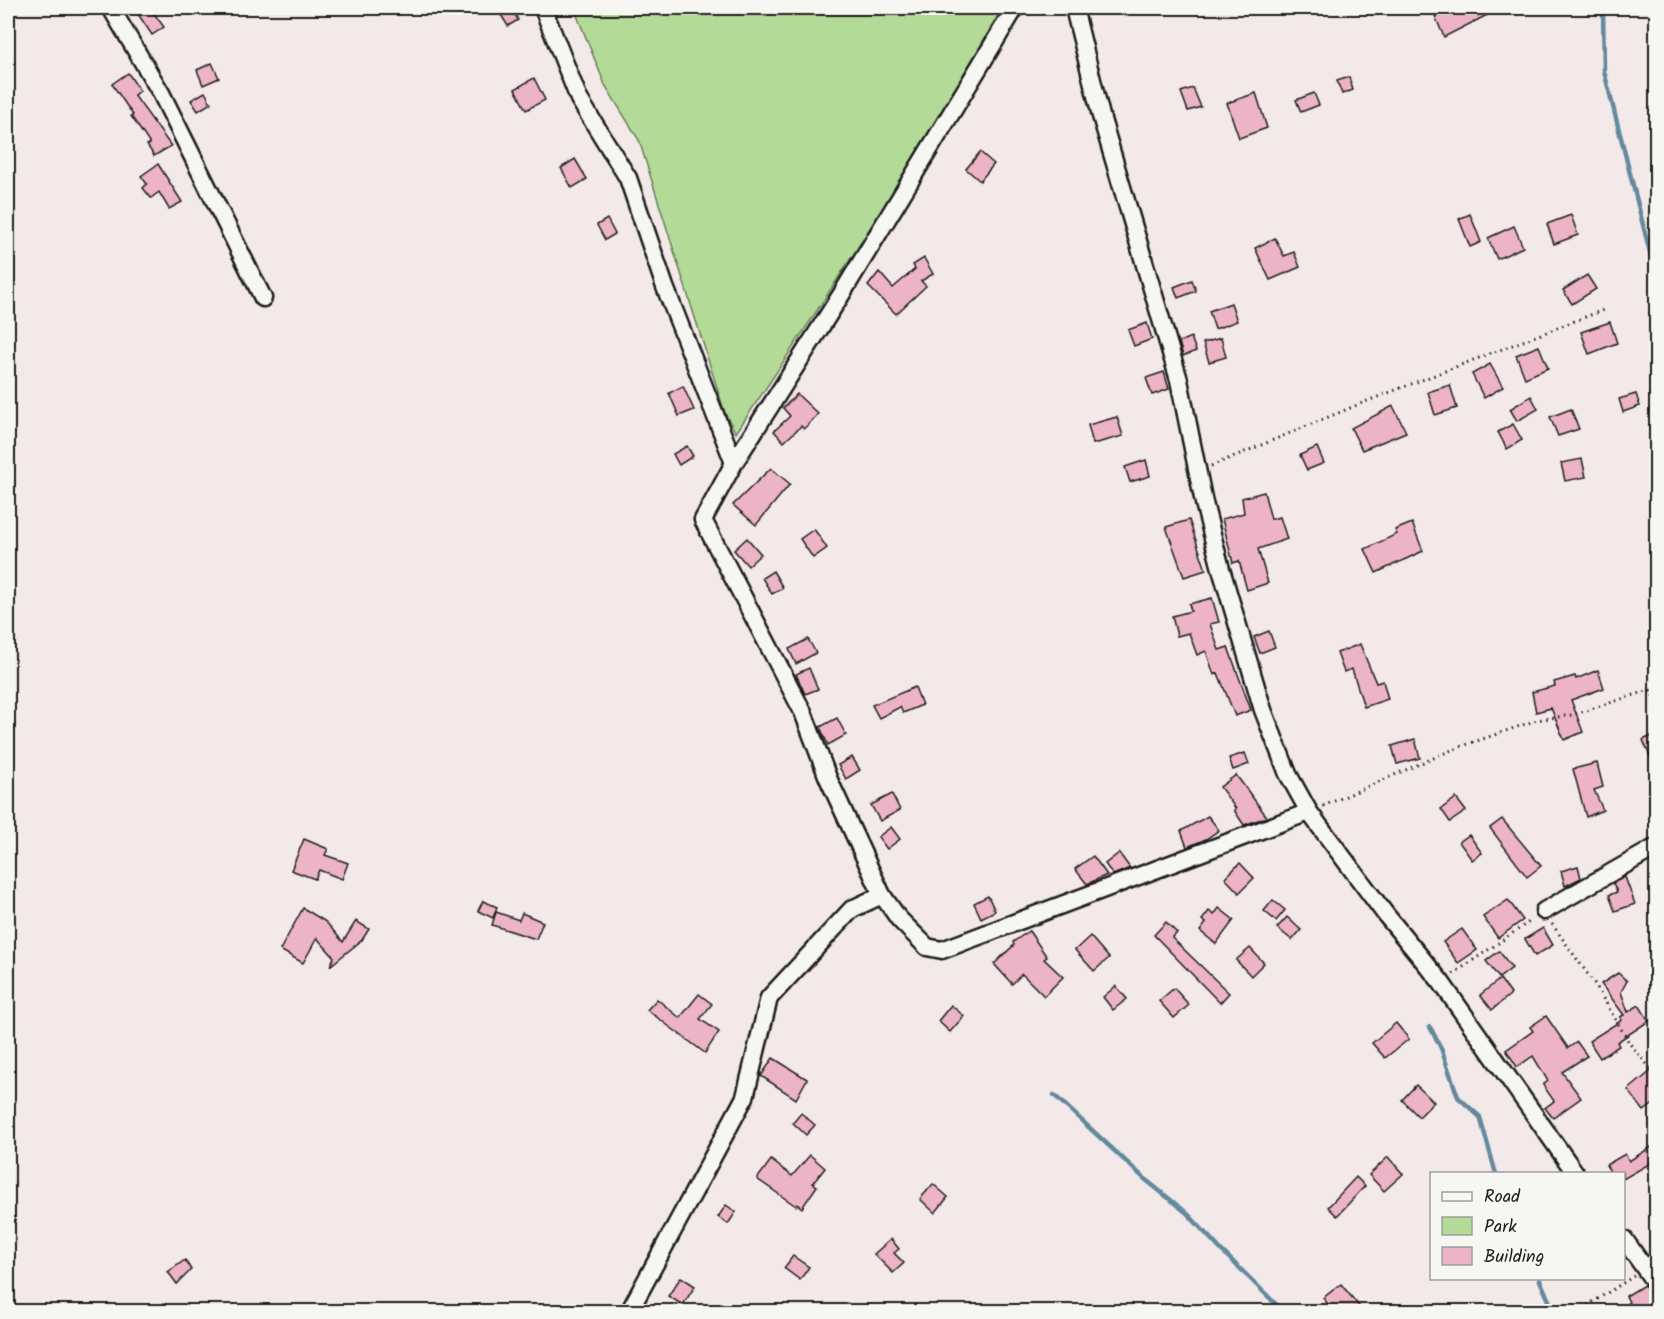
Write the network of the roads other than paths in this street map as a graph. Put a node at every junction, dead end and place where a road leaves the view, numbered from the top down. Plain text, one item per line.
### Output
1 (111, 8) edge
2 (543, 8) edge
3 (1015, 8) edge
4 (1074, 8) edge
5 (263, 298) dead end
6 (734, 463) junction
7 (1309, 812) junction
8 (1656, 847) edge
9 (882, 895) junction
10 (1544, 911) road end
11 (1575, 1172) edge
12 (1625, 1242) edge
13 (1656, 1284) edge
14 (629, 1311) edge

1 - 5 street
2 - 6 street
3 - 6 street
4 - 7 street
6 - 9 street
7 - 9 street
7 - 11 street
8 - 10 street
9 - 14 street
12 - 13 street

